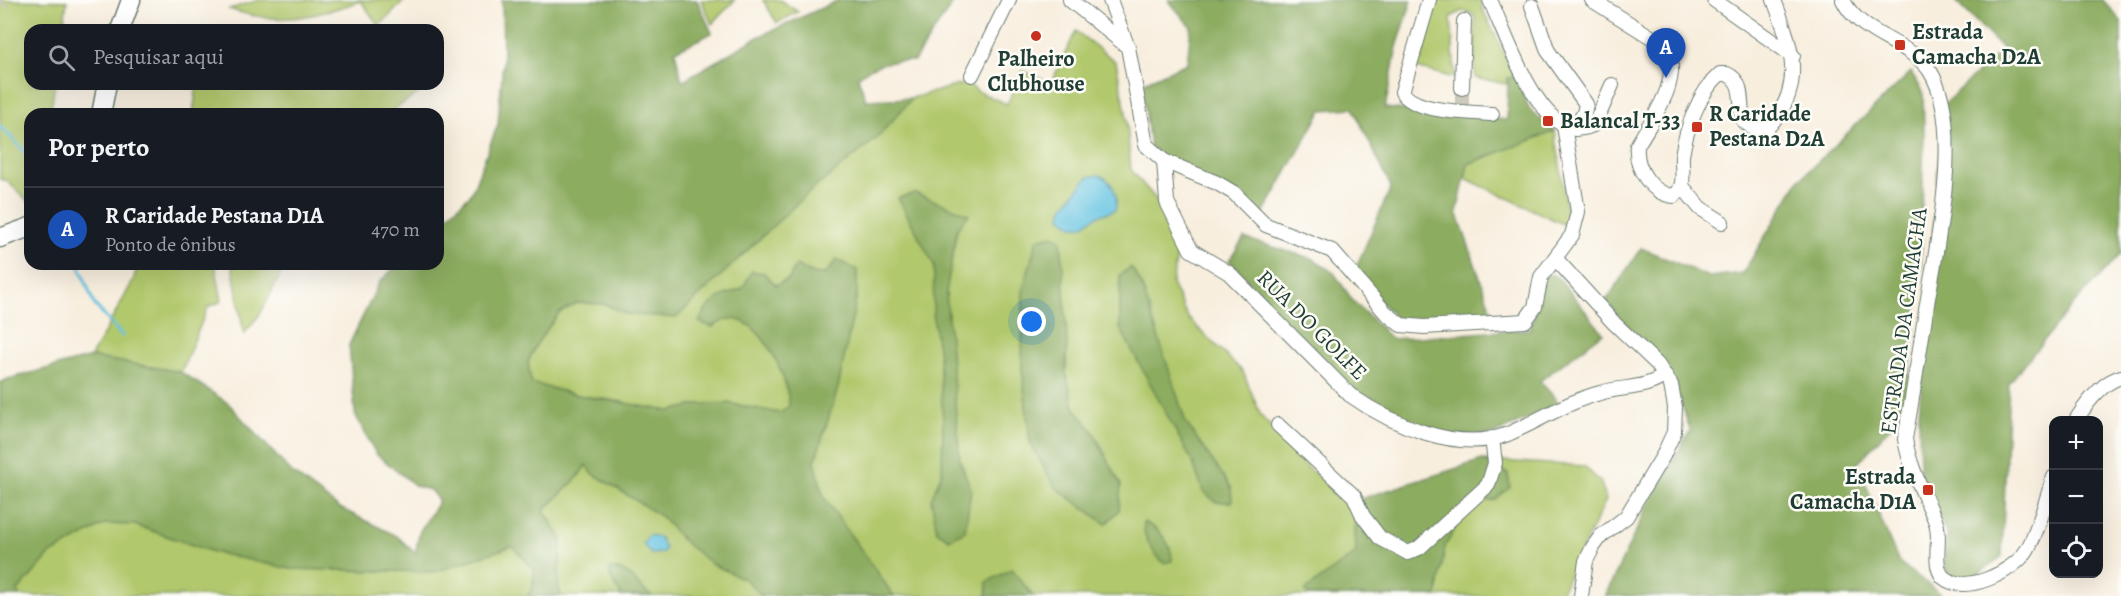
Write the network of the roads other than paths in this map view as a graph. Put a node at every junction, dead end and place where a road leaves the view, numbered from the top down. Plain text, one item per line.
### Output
1 (131, 0) edge
2 (1009, 0) edge
3 (1070, 0) edge
4 (1110, 0) edge
5 (1429, 0) edge
6 (1490, 0) edge
7 (1592, 0) edge
8 (1714, 0) edge
9 (1774, 0) edge
10 (1843, 0) edge
11 (1532, 6) dead end
12 (1464, 21) dead end
13 (122, 24) edge
14 (1128, 47) junction
15 (1792, 56) junction
16 (972, 75) dead end
17 (1612, 85) dead end
18 (1462, 88) tunnel mouth
19 (106, 90) edge
20 (102, 108) edge
21 (1492, 114) dead end
22 (1570, 127) junction
23 (1164, 161) junction
24 (1682, 186) junction
25 (1722, 222) dead end
26 (24, 231) edge
27 (0, 238) edge
28 (1555, 258) junction
29 (1665, 375) junction
30 (2121, 377) edge
31 (2078, 416) edge
32 (1278, 425) dead end
33 (1492, 438) junction
34 (2049, 491) edge
35 (1581, 596) edge

1 - 13 main road
2 - 16 street
3 - 14 street
4 - 14 street
5 - 21 street
6 - 22 street
7 - 24 street
8 - 15 street
9 - 15 street
10 - 34 street, ESTRADA DA CAMACHA
11 - 22 street
12 - 18 street
14 - 23 street
15 - 24 street
17 - 22 street
19 - 20 main road
22 - 28 street
23 - 28 street
23 - 33 street, RUA DO GOLFE
24 - 25 street
26 - 27 main road
28 - 29 street
29 - 33 street, RUA DO GOLFE
29 - 35 street
30 - 31 street
32 - 33 street

